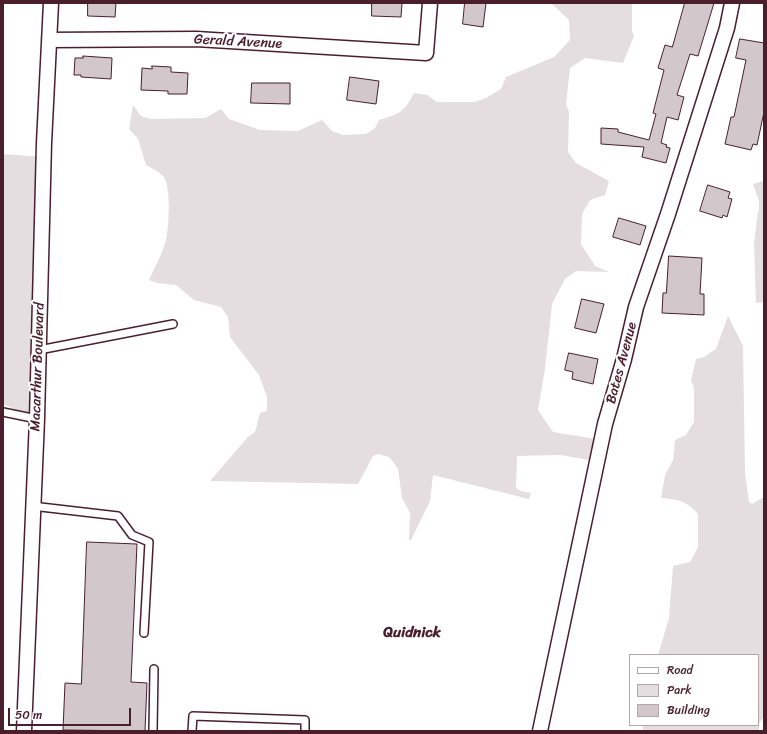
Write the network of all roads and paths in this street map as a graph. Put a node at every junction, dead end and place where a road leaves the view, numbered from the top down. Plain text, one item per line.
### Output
1 (51, 3) edge
2 (430, 3) edge
3 (732, 3) edge
4 (49, 40) junction
5 (173, 324) dead end
6 (39, 350) junction
7 (3, 412) edge
8 (37, 419) junction
9 (32, 506) junction
10 (144, 633) dead end
11 (154, 669) dead end
12 (24, 731) edge
13 (152, 731) edge
14 (192, 731) edge
15 (305, 731) edge
16 (540, 731) edge

1 - 4 street, Macarthur Boulevard
2 - 4 street, Gerald Avenue
3 - 16 street, Bates Avenue
4 - 6 street, Macarthur Boulevard
5 - 6 lane
6 - 8 street, Macarthur Boulevard
7 - 8 lane
8 - 9 street, Macarthur Boulevard
9 - 10 lane
9 - 12 street, Macarthur Boulevard
11 - 13 lane
14 - 15 lane

